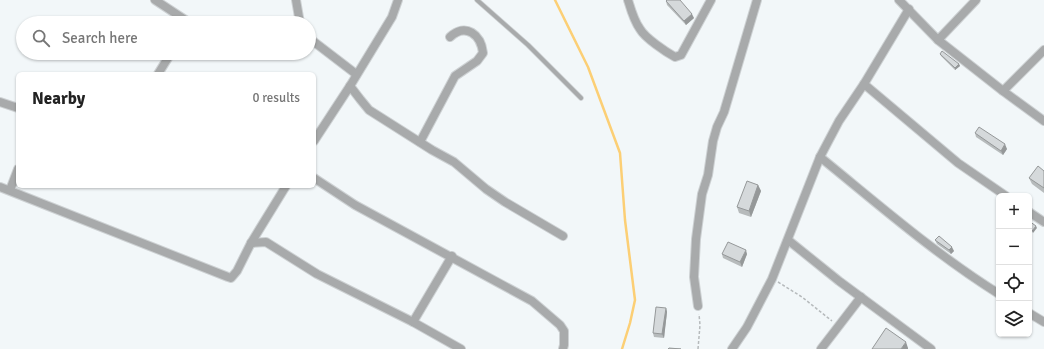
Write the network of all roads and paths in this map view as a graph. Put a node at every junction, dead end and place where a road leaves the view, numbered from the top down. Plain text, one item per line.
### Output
1 (155, 0) edge
2 (296, 0) edge
3 (398, 0) edge
4 (477, 0) edge
5 (628, 0) edge
6 (711, 0) edge
7 (755, 0) edge
8 (899, 0) edge
9 (976, 0) edge
10 (909, 9) junction
11 (179, 16) edge
12 (299, 16) edge
13 (450, 37) dead end
14 (938, 40) junction
15 (316, 43) edge
16 (1044, 50) edge
17 (167, 60) edge
18 (159, 72) edge
19 (356, 74) junction
20 (864, 84) junction
21 (350, 86) junction
22 (1003, 91) junction
23 (581, 98) dead end
24 (0, 102) edge
25 (16, 107) edge
26 (1044, 121) edge
27 (316, 138) edge
28 (420, 142) junction
29 (820, 156) junction
30 (16, 174) edge
31 (316, 179) edge
32 (0, 186) edge
33 (285, 188) edge
34 (10, 190) junction
35 (1002, 193) edge
36 (1032, 214) edge
37 (1044, 222) edge
38 (260, 228) junction
39 (563, 236) dead end
40 (788, 240) junction
41 (266, 242) junction
42 (251, 243) junction
43 (452, 256) junction
44 (772, 279) junction
45 (996, 292) edge
46 (860, 297) junction
47 (698, 306) joint
48 (1032, 315) edge
49 (413, 322) junction
50 (1044, 322) edge
51 (838, 326) junction
52 (461, 349) edge
53 (563, 349) edge
54 (698, 349) edge
55 (732, 349) edge
56 (821, 349) edge
57 (931, 349) edge

1 - 11 street
2 - 12 street
3 - 19 street
4 - 23 lane
5 - 6 street
7 - 47 street
8 - 10 street
9 - 14 street
10 - 14 street
10 - 20 street
13 - 28 street
14 - 22 street
15 - 19 street
16 - 22 street
17 - 18 street
19 - 21 street
20 - 29 street
20 - 35 street
21 - 27 street
21 - 28 street
22 - 26 street
24 - 25 street
28 - 39 street
29 - 40 street
29 - 45 street
30 - 34 street
31 - 43 street
32 - 34 street
33 - 38 street
34 - 42 street
36 - 37 street
38 - 41 street
38 - 42 street
40 - 44 street
40 - 46 street
41 - 42 street
41 - 49 street
43 - 49 street
43 - 53 street
44 - 51 path
44 - 55 street
46 - 51 street
46 - 57 street
47 - 54 path
48 - 50 street
49 - 52 street
51 - 56 street

